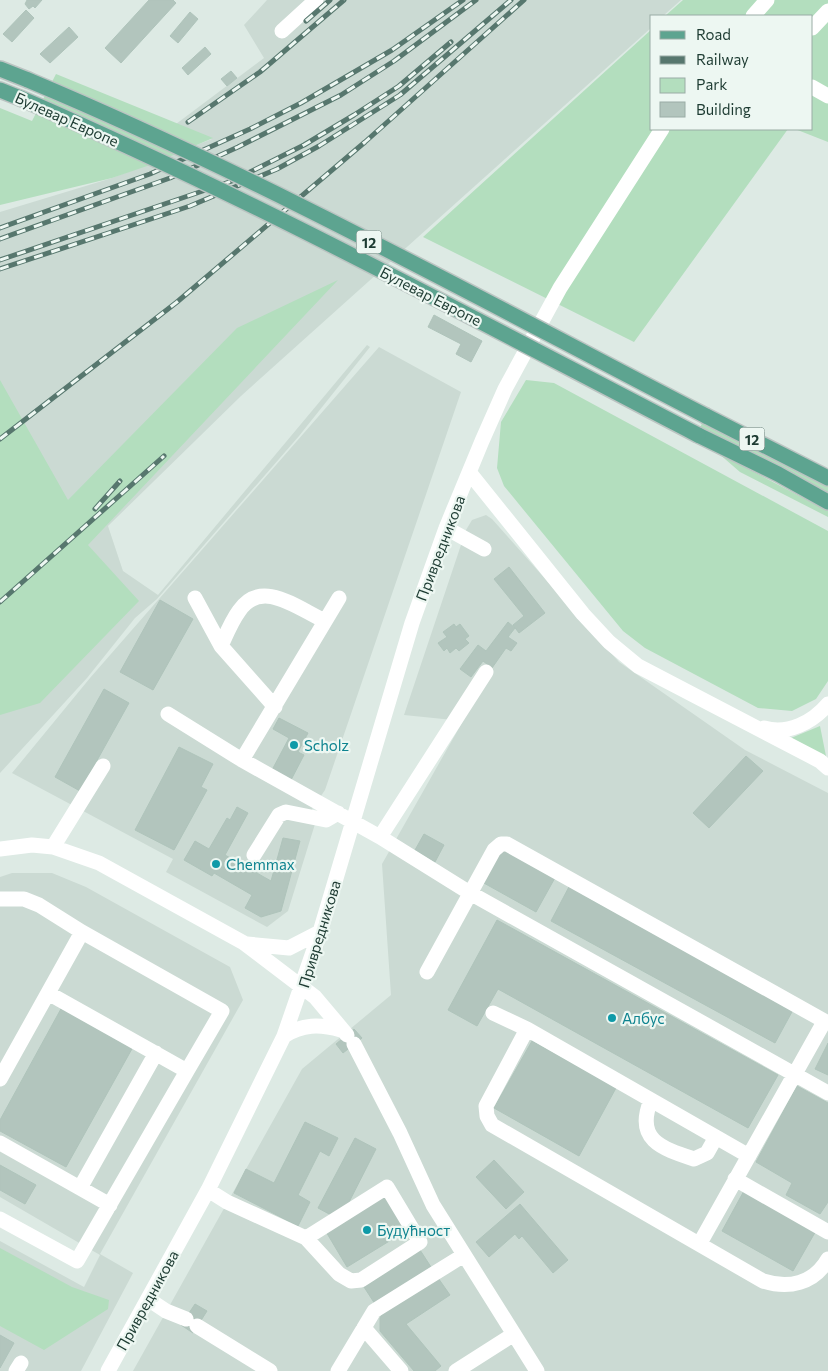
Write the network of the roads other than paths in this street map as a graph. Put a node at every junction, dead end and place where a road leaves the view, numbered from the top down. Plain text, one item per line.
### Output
1 (316, 0) edge
2 (767, 0) edge
3 (828, 11) edge
4 (753, 15) edge
5 (813, 27) edge
6 (282, 31) dead end
7 (0, 69) edge
8 (813, 88) edge
9 (0, 90) edge
10 (828, 96) edge
11 (661, 130) edge
12 (469, 472) junction
13 (828, 478) edge
14 (828, 502) edge
15 (446, 528) junction
16 (484, 549) dead end
17 (195, 598) dead end
18 (339, 598) dead end
19 (325, 621) junction
20 (221, 646) junction
21 (486, 672) dead end
22 (828, 704) edge
23 (275, 707) junction
24 (168, 714) dead end
25 (753, 726) junction
26 (242, 760) junction
27 (103, 766) dead end
28 (828, 768) edge
29 (338, 813) junction
30 (353, 822) junction
31 (380, 837) junction
32 (54, 847) junction
33 (0, 849) edge
34 (254, 855) dead end
35 (470, 893) junction
36 (0, 899) edge
37 (82, 932) junction
38 (320, 932) junction
39 (244, 943) junction
40 (427, 972) dead end
41 (303, 986) junction
42 (48, 993) junction
43 (493, 1013) dead end
44 (826, 1022) edge
45 (527, 1029) junction
46 (284, 1036) junction
47 (347, 1036) junction
48 (156, 1053) junction
49 (188, 1070) junction
50 (794, 1075) junction
51 (0, 1079) edge
52 (828, 1093) edge
53 (651, 1100) junction
54 (716, 1137) junction
55 (0, 1143) edge
56 (749, 1156) junction
57 (736, 1180) junction
58 (80, 1188) junction
59 (208, 1190) junction
60 (110, 1205) junction
61 (0, 1218) edge
62 (828, 1232) edge
63 (306, 1238) junction
64 (700, 1243) junction
65 (464, 1256) junction
66 (828, 1259) edge
67 (148, 1299) junction
68 (364, 1328) junction
69 (514, 1334) junction
70 (115, 1368) edge
71 (270, 1371) edge
72 (338, 1371) edge
73 (402, 1371) edge
74 (456, 1371) edge
75 (537, 1371) edge

1 - 6 street
2 - 4 street
3 - 5 street
7 - 13 main road, Булевар Европе / 12, bridge
8 - 10 street
9 - 14 main road, Булевар Европе / 12, bridge
11 - 12 street, Привредникова
12 - 15 street, Привредникова
12 - 25 street, Привредникова
15 - 16 street
15 - 30 street, Привредникова
17 - 20 street
18 - 19 street
19 - 20 street
19 - 23 street
20 - 23 street
21 - 31 street
22 - 25 street
23 - 26 street
24 - 26 street
25 - 28 street, Привредникова
26 - 29 street
27 - 32 street
29 - 30 street
29 - 34 street
30 - 31 street
30 - 38 street, Привредникова
31 - 35 street
32 - 33 street
32 - 39 street
35 - 40 street
35 - 44 street
35 - 50 street
36 - 37 street
37 - 42 street
37 - 49 street
38 - 39 street
38 - 41 street, Привредникова
39 - 41 street
41 - 46 street, Привредникова
41 - 47 street
42 - 48 street
42 - 51 street
43 - 45 street
44 - 50 street
45 - 53 street
45 - 64 street
46 - 47 street
46 - 59 street, Привредникова
47 - 65 street
48 - 49 street
48 - 58 street
49 - 60 street
50 - 52 street
50 - 56 street
53 - 54 street
53 - 54 street
54 - 56 street
55 - 58 street
56 - 57 street
57 - 62 street
57 - 64 street
58 - 60 street
59 - 63 street
59 - 67 street, Привредникова
60 - 61 street
63 - 63 street
64 - 66 street
65 - 68 street
65 - 69 street
67 - 70 street, Привредникова
67 - 71 street
68 - 72 street
68 - 73 street
69 - 74 street
69 - 75 street

